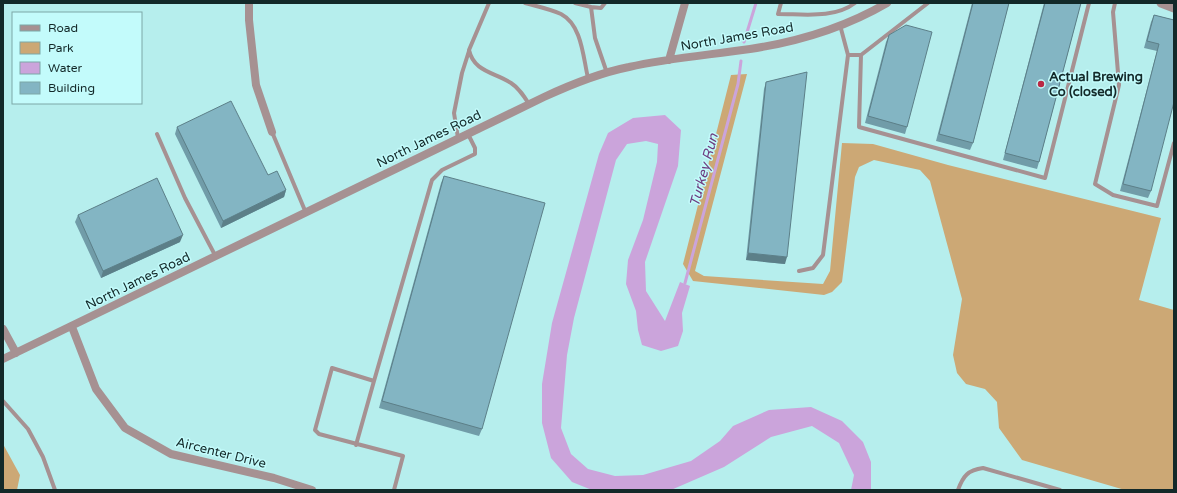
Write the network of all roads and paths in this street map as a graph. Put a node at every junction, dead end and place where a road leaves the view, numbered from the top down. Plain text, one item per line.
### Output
1 (250, 3) edge
2 (489, 3) edge
3 (525, 3) edge
4 (575, 3) edge
5 (606, 3) edge
6 (685, 3) edge
7 (781, 3) edge
8 (855, 3) edge
9 (887, 3) edge
10 (928, 3) edge
11 (1089, 3) edge
12 (1115, 3) edge
13 (1161, 3) edge
14 (875, 6) edge
15 (591, 7) junction
16 (1174, 8) edge
17 (840, 25) junction
18 (469, 50) junction
19 (848, 55) junction
20 (861, 55) junction
21 (669, 60) junction
22 (607, 73) junction
23 (588, 78) junction
24 (530, 104) junction
25 (272, 132) joint
26 (157, 134) dead end
27 (468, 134) junction
28 (458, 139) junction
29 (1174, 143) edge
30 (306, 213) junction
31 (216, 257) junction
32 (799, 271) dead end
33 (72, 327) junction
34 (3, 329) edge
35 (16, 353) junction
36 (3, 359) edge
37 (374, 381) junction
38 (3, 401) edge
39 (356, 445) junction
40 (55, 490) edge
41 (312, 490) edge
42 (394, 490) edge
43 (958, 490) edge
44 (1060, 490) edge

1 - 25 street
2 - 18 lane
3 - 23 lane
4 - 15 lane
5 - 15 lane
6 - 21 street
7 - 8 lane
9 - 14 street, North James Road
10 - 20 lane
11 - 20 lane
12 - 29 lane
13 - 16 street
14 - 17 street, North James Road
15 - 22 lane
17 - 19 lane
17 - 21 street, North James Road
18 - 24 lane
18 - 28 lane
19 - 20 lane
19 - 32 lane
21 - 22 street, North James Road
22 - 23 street, North James Road
23 - 24 street, North James Road
24 - 27 street, North James Road
25 - 30 lane
26 - 31 lane
27 - 28 street, North James Road
27 - 37 lane
28 - 30 street, North James Road
30 - 31 street, North James Road
31 - 33 street, North James Road
33 - 35 street, North James Road
33 - 41 street, Aircenter Drive
34 - 35 street
35 - 36 street, North James Road
37 - 39 lane
37 - 39 lane
38 - 40 lane
39 - 42 lane
43 - 44 lane

